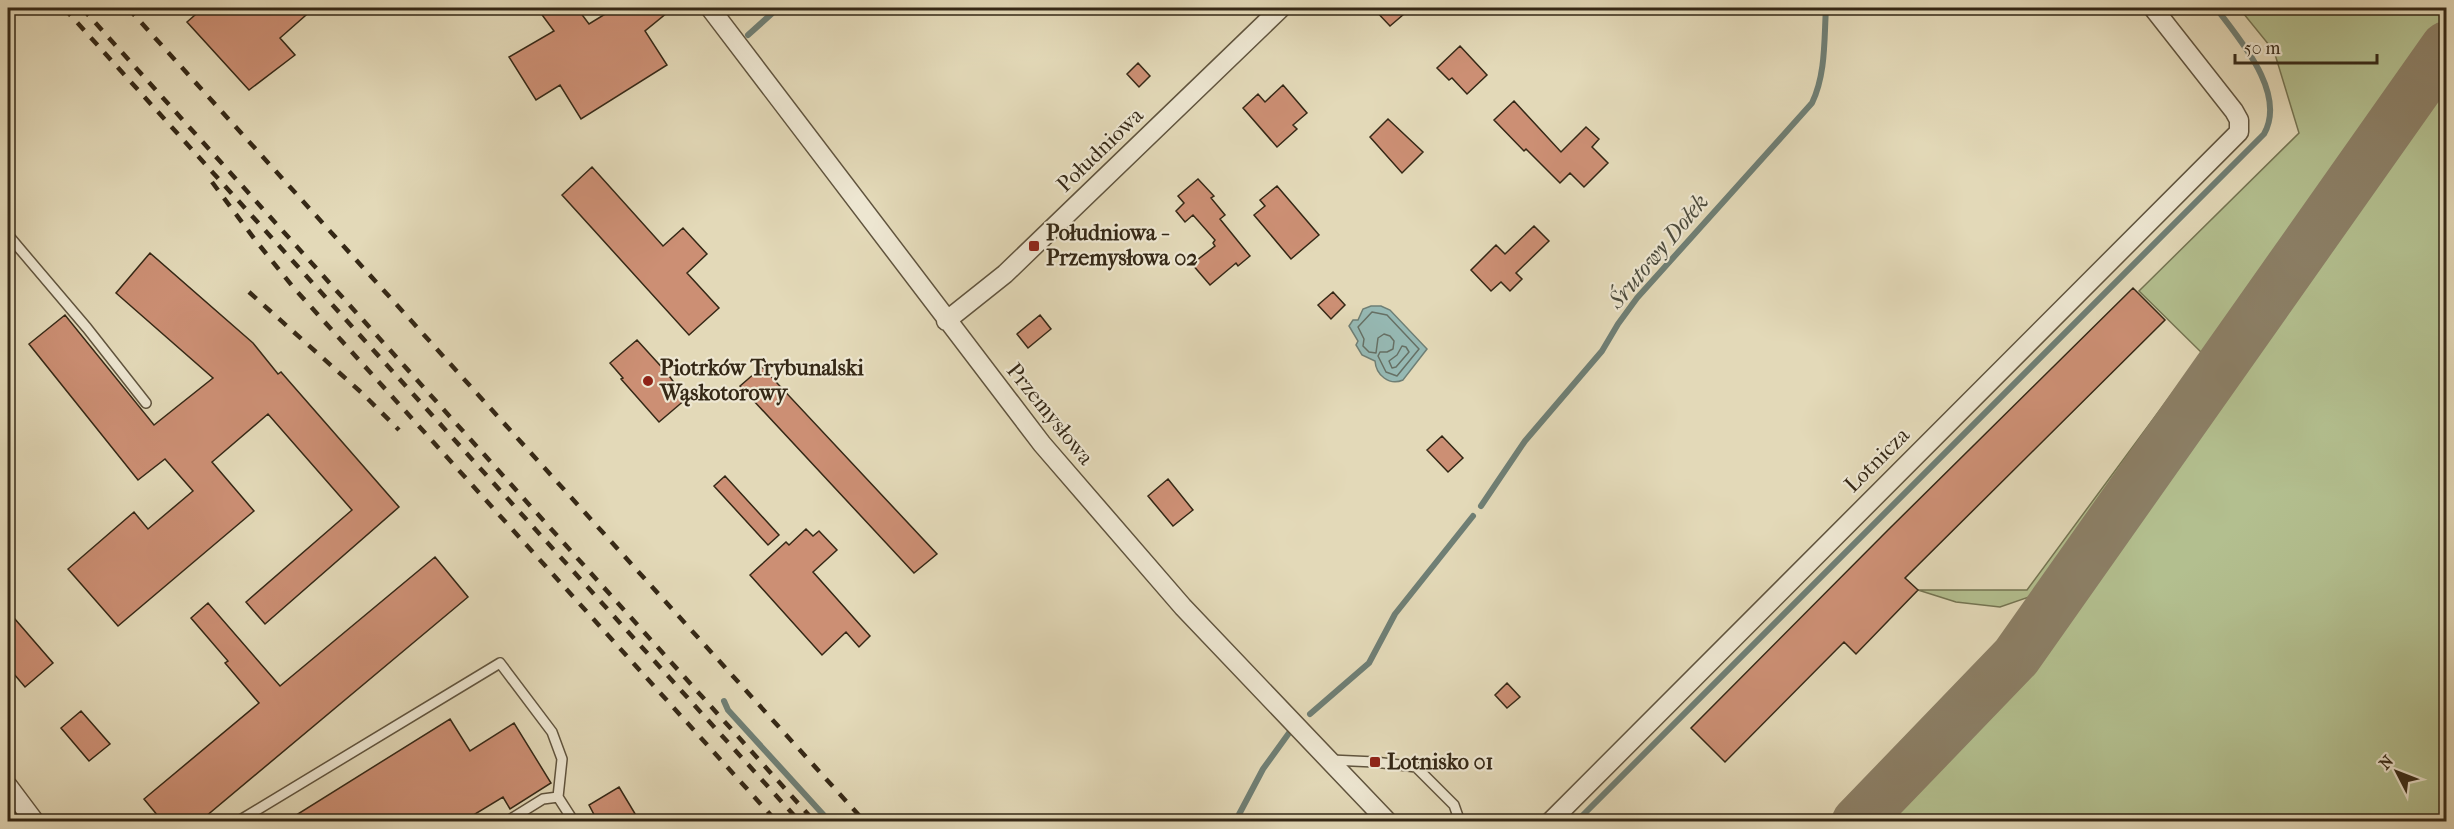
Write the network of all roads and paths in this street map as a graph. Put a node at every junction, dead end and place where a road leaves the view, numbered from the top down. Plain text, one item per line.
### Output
1 (710, 8) edge
2 (1281, 8) edge
3 (2153, 8) edge
4 (8, 235) edge
5 (946, 321) junction
6 (146, 403) dead end
7 (1329, 760) junction
8 (8, 786) edge
9 (558, 797) junction
10 (35, 822) edge
11 (237, 822) edge
12 (506, 822) edge
13 (574, 822) edge
14 (1388, 822) edge
15 (1460, 822) edge
16 (1550, 822) edge

1 - 5 street, Przemysłowa
2 - 5 street, Południowa
3 - 16 street, Lotnicza
4 - 6 lane
5 - 7 street, Przemysłowa
7 - 14 street, Przemysłowa
7 - 15 lane
8 - 10 street
9 - 11 lane
9 - 12 lane
9 - 13 lane

